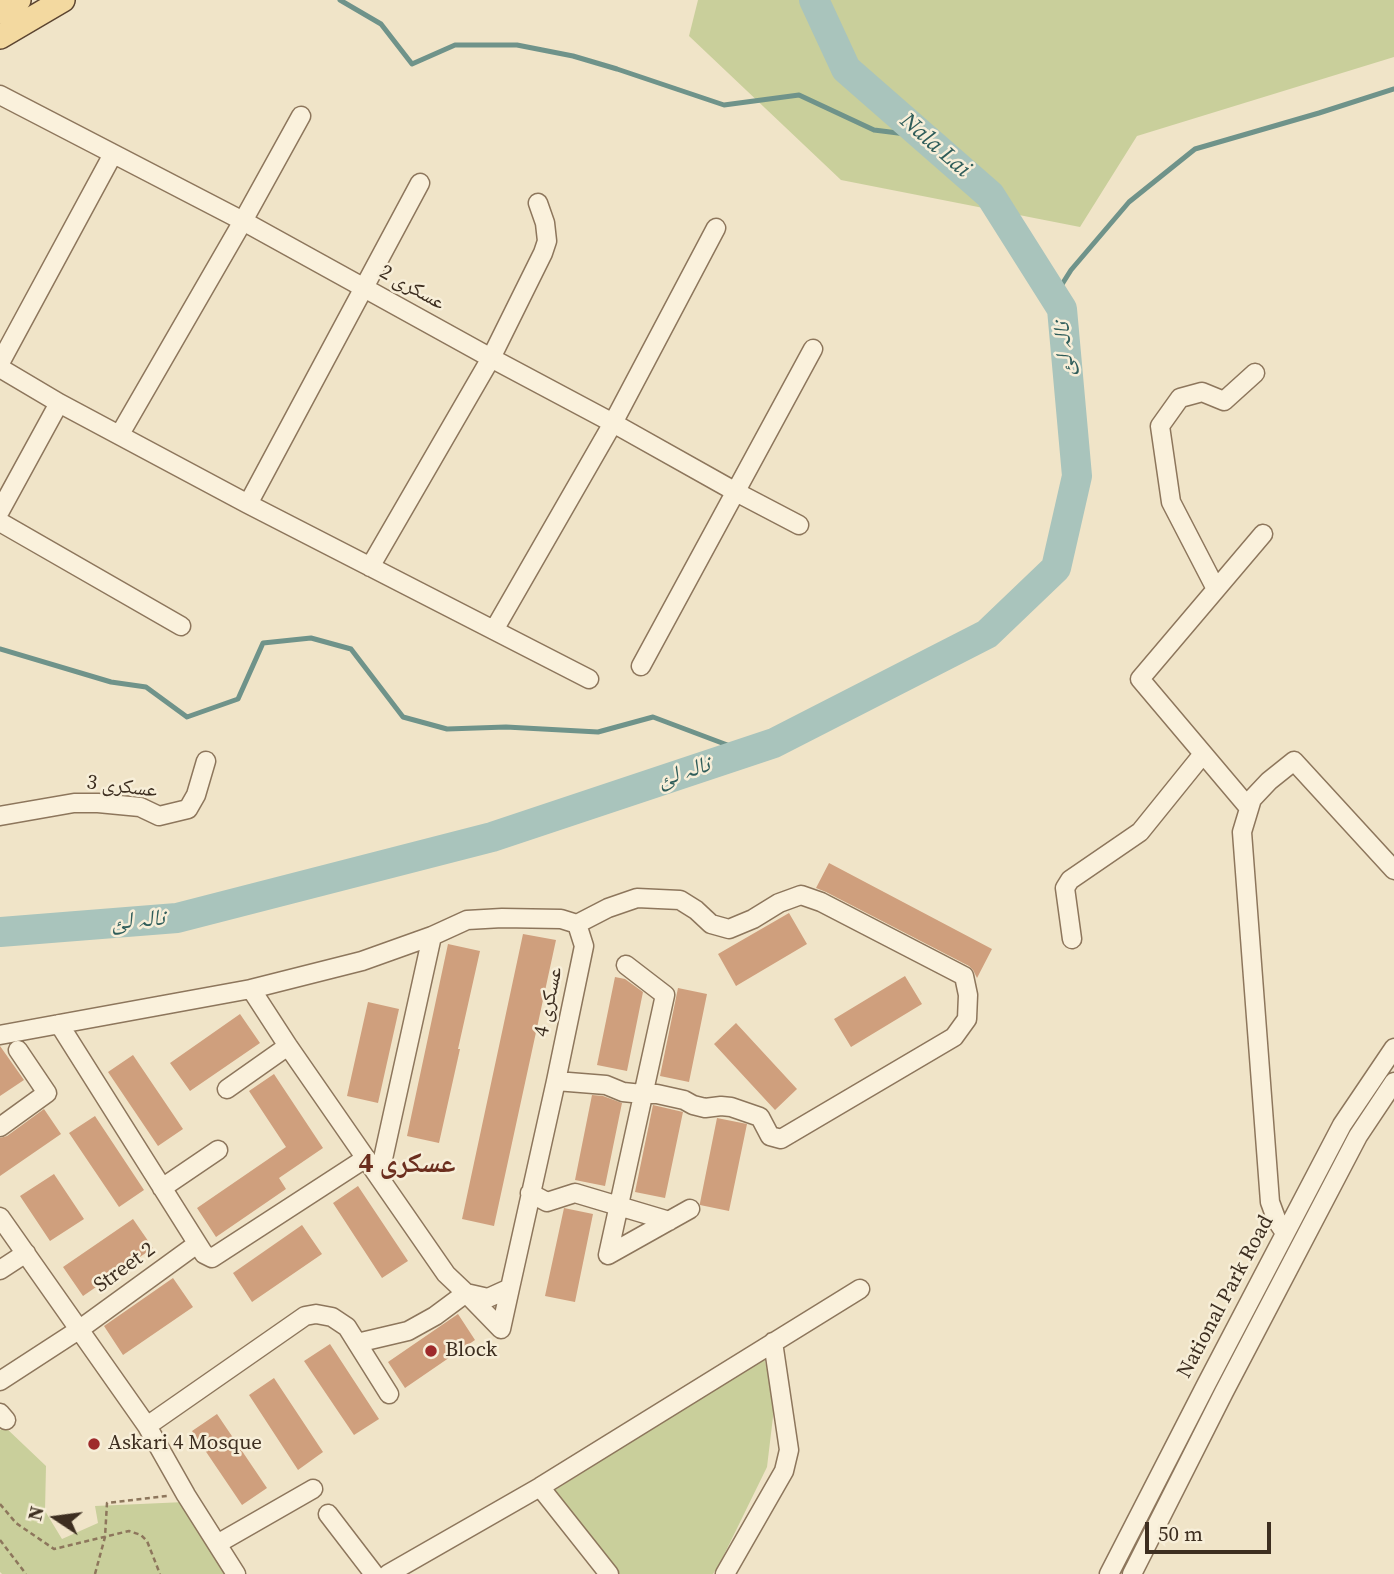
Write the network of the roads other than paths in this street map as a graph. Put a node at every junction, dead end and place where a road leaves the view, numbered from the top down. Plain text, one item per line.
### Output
1 (19, 0) edge
2 (63, 0) edge
3 (0, 12) edge
4 (0, 37) edge
5 (0, 95) edge
6 (301, 116) dead end
7 (113, 154) junction
8 (420, 183) dead end
9 (538, 203) dead end
10 (243, 221) junction
11 (716, 228) dead end
12 (363, 288) junction
13 (813, 349) dead end
14 (491, 358) junction
15 (0, 365) edge
16 (1255, 373) dead end
17 (59, 403) junction
18 (613, 423) junction
19 (120, 435) junction
20 (736, 492) junction
21 (248, 504) junction
22 (0, 511) edge
23 (0, 522) edge
24 (799, 525) dead end
25 (1263, 534) dead end
26 (370, 567) junction
27 (1216, 589) junction
28 (181, 626) dead end
29 (494, 630) junction
30 (641, 666) dead end
31 (589, 679) dead end
32 (1203, 754) junction
33 (206, 761) dead end
34 (1250, 808) junction
35 (0, 816) edge
36 (1394, 870) edge
37 (577, 924) junction
38 (432, 936) junction
39 (1072, 939) dead end
40 (626, 965) dead end
41 (251, 989) junction
42 (59, 1024) junction
43 (0, 1034) edge
44 (288, 1046) junction
45 (1394, 1048) edge
46 (18, 1050) dead end
47 (556, 1081) junction
48 (1393, 1084) edge
49 (227, 1089) dead end
50 (642, 1094) junction
51 (0, 1128) edge
52 (219, 1150) dead end
53 (366, 1158) junction
54 (379, 1177) junction
55 (162, 1188) junction
56 (530, 1193) junction
57 (619, 1206) junction
58 (690, 1209) dead end
59 (0, 1217) edge
60 (669, 1221) junction
61 (1285, 1233) junction
62 (197, 1244) junction
63 (26, 1252) junction
64 (0, 1270) edge
65 (510, 1288) junction
66 (860, 1289) dead end
67 (466, 1293) junction
68 (80, 1329) junction
69 (773, 1342) junction
70 (357, 1343) junction
71 (0, 1381) edge
72 (389, 1394) dead end
73 (147, 1426) junction
74 (540, 1487) junction
75 (313, 1489) dead end
76 (328, 1514) dead end
77 (217, 1544) junction
78 (236, 1574) edge
79 (374, 1574) edge
80 (388, 1574) edge
81 (610, 1574) edge
82 (725, 1574) edge
83 (1109, 1574) edge
84 (1132, 1574) edge

1 - 3 main road
2 - 4 main road
5 - 7 street, عسکری 2
6 - 10 street
7 - 10 street, عسکری 2
7 - 15 street
8 - 12 street
9 - 14 street
10 - 12 street, عسکری 2
10 - 19 street
11 - 18 street
12 - 14 street, عسکری 2
12 - 21 street
13 - 20 street
14 - 18 street, عسکری 2
14 - 26 street
15 - 17 street
16 - 27 street
17 - 19 street
17 - 22 street
18 - 20 street, عسکری 2
18 - 29 street
19 - 21 street
20 - 24 street, عسکری 2
20 - 30 street
21 - 26 street
23 - 28 street
25 - 27 street
26 - 29 street
27 - 32 street
29 - 31 street
32 - 34 street
32 - 39 street
33 - 35 street, عسکری 3
34 - 36 street
34 - 61 street
37 - 38 street
37 - 47 street, عسکری 4
37 - 50 street
38 - 41 street
38 - 54 street
40 - 50 street
41 - 42 street
41 - 44 street
42 - 43 street
42 - 55 street
44 - 49 street
44 - 53 street
45 - 61 street, National Park Road
46 - 51 street
47 - 50 street
47 - 56 street, عسکری 4
48 - 84 street, National Park Road
50 - 57 street
52 - 55 street
53 - 54 street
53 - 62 street
54 - 67 street
55 - 62 street
56 - 57 street
56 - 65 street, عسکری 4
57 - 60 street
57 - 60 street
58 - 60 street
59 - 63 street
61 - 83 street, National Park Road
62 - 68 street, Street 2
63 - 64 street
63 - 68 street
65 - 67 street
65 - 67 street, عسکری 4
66 - 69 street
67 - 70 street
68 - 71 street, Street 2
68 - 73 street
69 - 74 street
69 - 82 street
70 - 72 street
70 - 73 street
73 - 77 street
74 - 80 street
74 - 81 street
75 - 77 street
76 - 79 street
77 - 78 street

